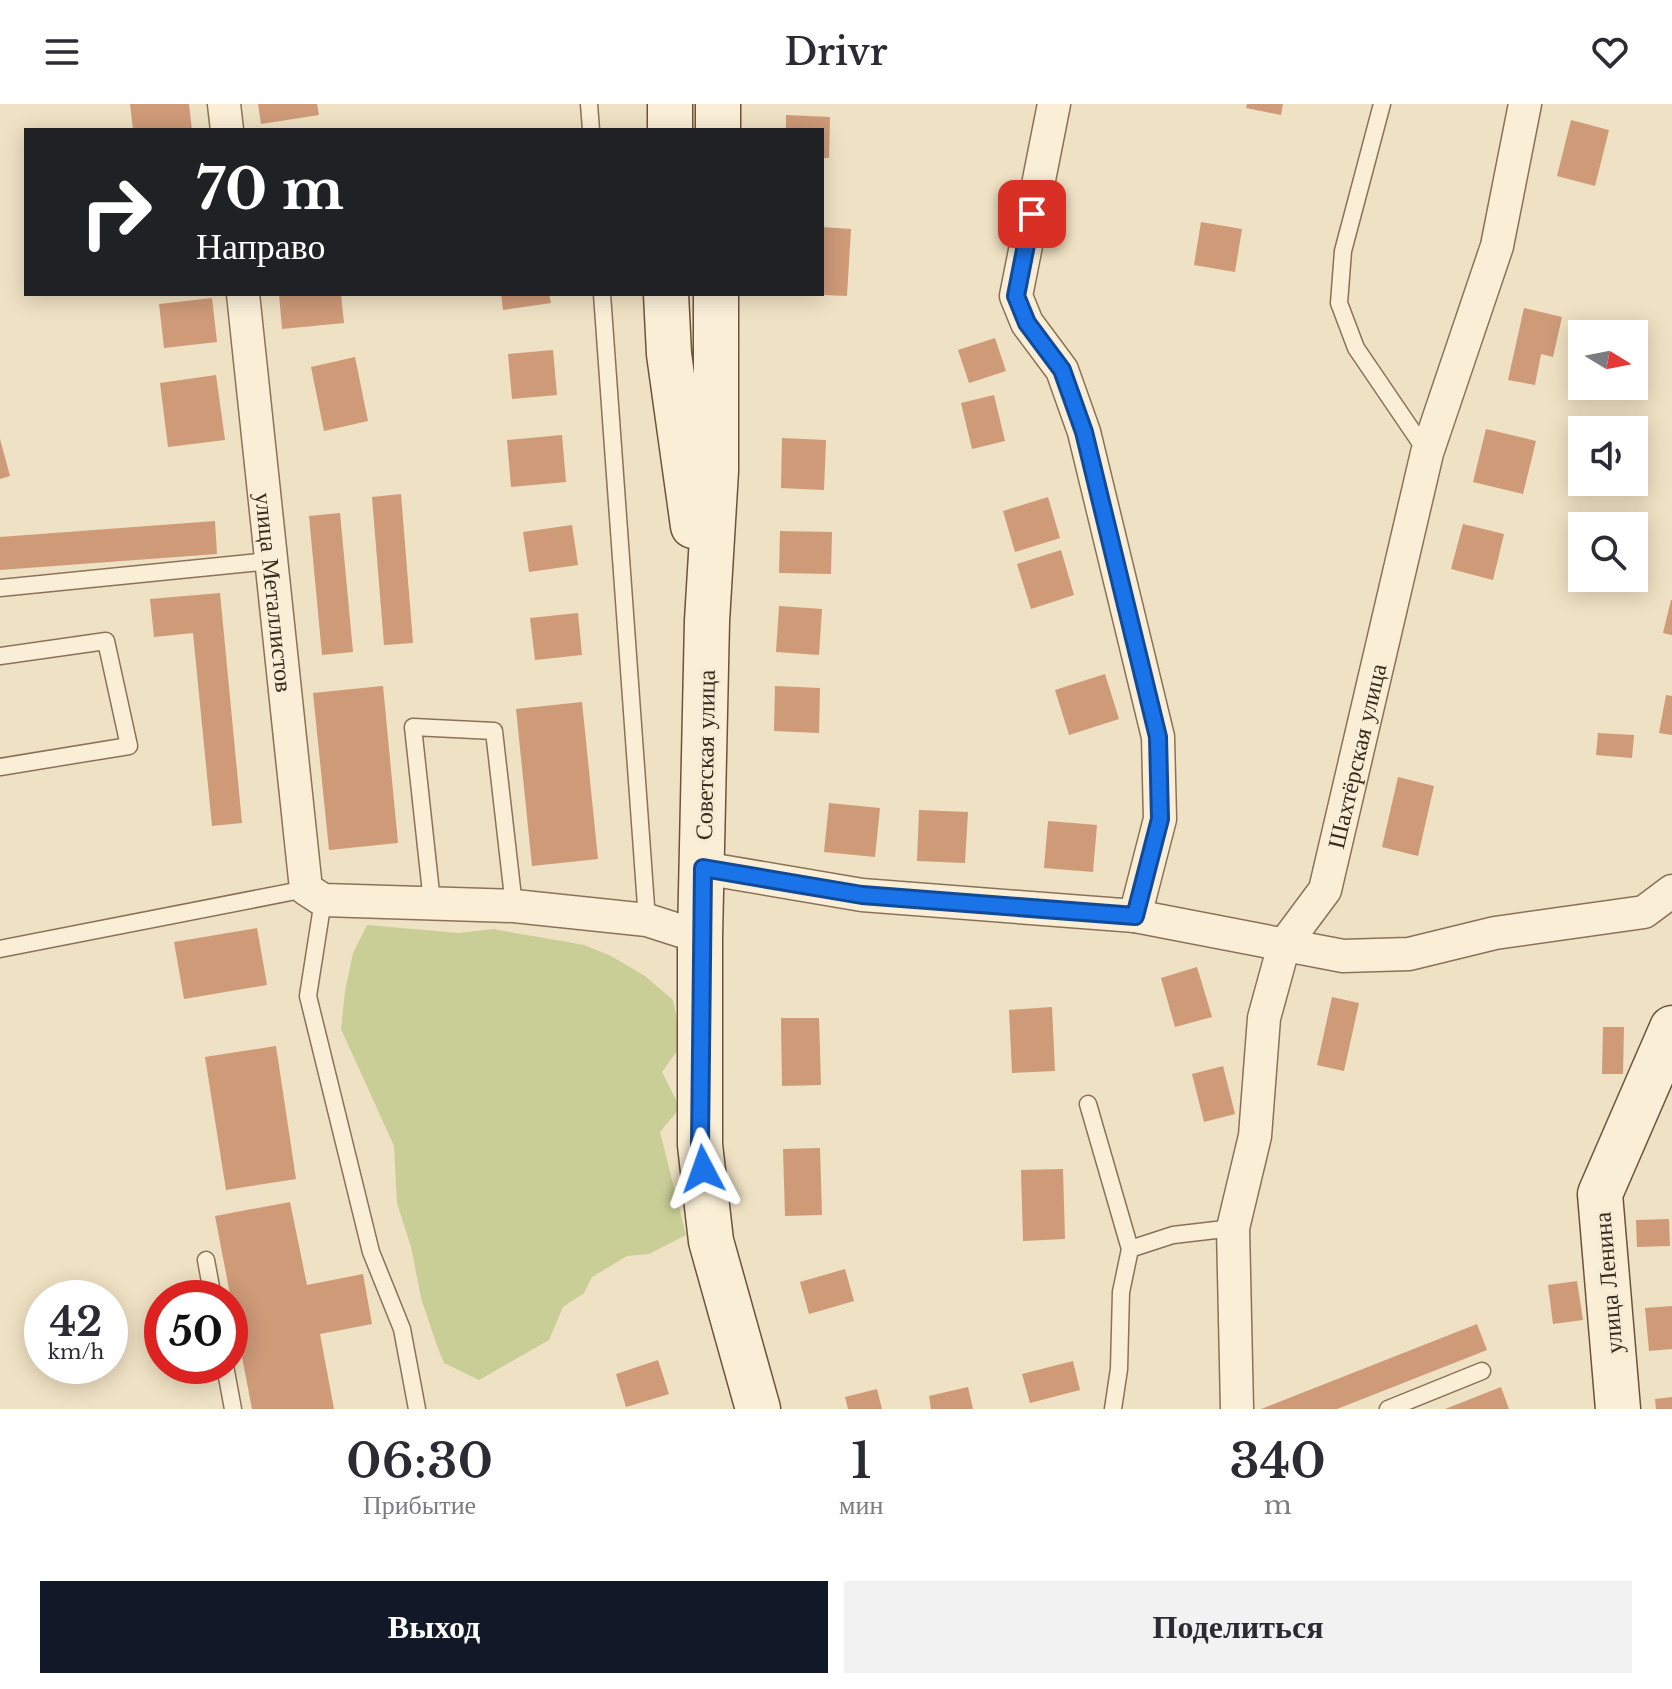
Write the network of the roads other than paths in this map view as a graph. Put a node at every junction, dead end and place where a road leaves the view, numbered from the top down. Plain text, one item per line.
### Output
1 (224, 104) edge
2 (589, 104) edge
3 (670, 104) edge
4 (718, 104) edge
5 (1054, 104) edge
6 (1382, 104) edge
7 (1525, 104) edge
8 (227, 128) edge
9 (591, 128) edge
10 (670, 128) edge
11 (718, 128) edge
12 (243, 296) edge
13 (602, 296) edge
14 (666, 296) edge
15 (716, 296) edge
16 (1427, 453) junction
17 (270, 561) junction
18 (0, 588) edge
19 (707, 621) junction
20 (0, 656) edge
21 (0, 767) edge
22 (703, 868) junction
23 (1672, 891) edge
24 (314, 895) junction
25 (432, 902) junction
26 (514, 906) junction
27 (1135, 916) junction
28 (647, 920) junction
29 (700, 937) junction
30 (1284, 945) junction
31 (0, 949) edge
32 (1672, 1028) edge
33 (1088, 1104) dead end
34 (1233, 1228) junction
35 (1130, 1249) junction
36 (206, 1260) dead end
37 (210, 1280) edge
38 (1482, 1371) dead end
39 (228, 1384) edge
40 (233, 1409) edge
41 (417, 1409) edge
42 (758, 1409) edge
43 (1113, 1409) edge
44 (1237, 1409) edge
45 (1388, 1409) edge
46 (1618, 1409) edge

1 - 8 street
2 - 9 lane
3 - 10 main road
4 - 11 main road
5 - 27 street
6 - 16 lane
7 - 16 street, Шахтёрская улица
12 - 17 street, улица Металлистов
13 - 28 lane
14 - 19 main road, Советская улица
15 - 19 main road, Советская улица
16 - 30 street, Шахтёрская улица
17 - 18 lane
17 - 24 street, улица Металлистов
19 - 22 main road, Советская улица
20 - 21 lane
22 - 27 street
22 - 29 main road, Советская улица
23 - 30 street
24 - 25 street
24 - 31 lane
24 - 41 lane
25 - 26 street
25 - 26 lane
26 - 28 street
27 - 30 street
28 - 29 street
29 - 42 main road, Советская улица
30 - 34 street, Шахтёрская улица
32 - 46 main road, улица Ленина
33 - 35 lane
34 - 35 lane
34 - 44 street, Шахтёрская улица
35 - 43 lane
36 - 37 lane
38 - 45 lane
39 - 40 lane

